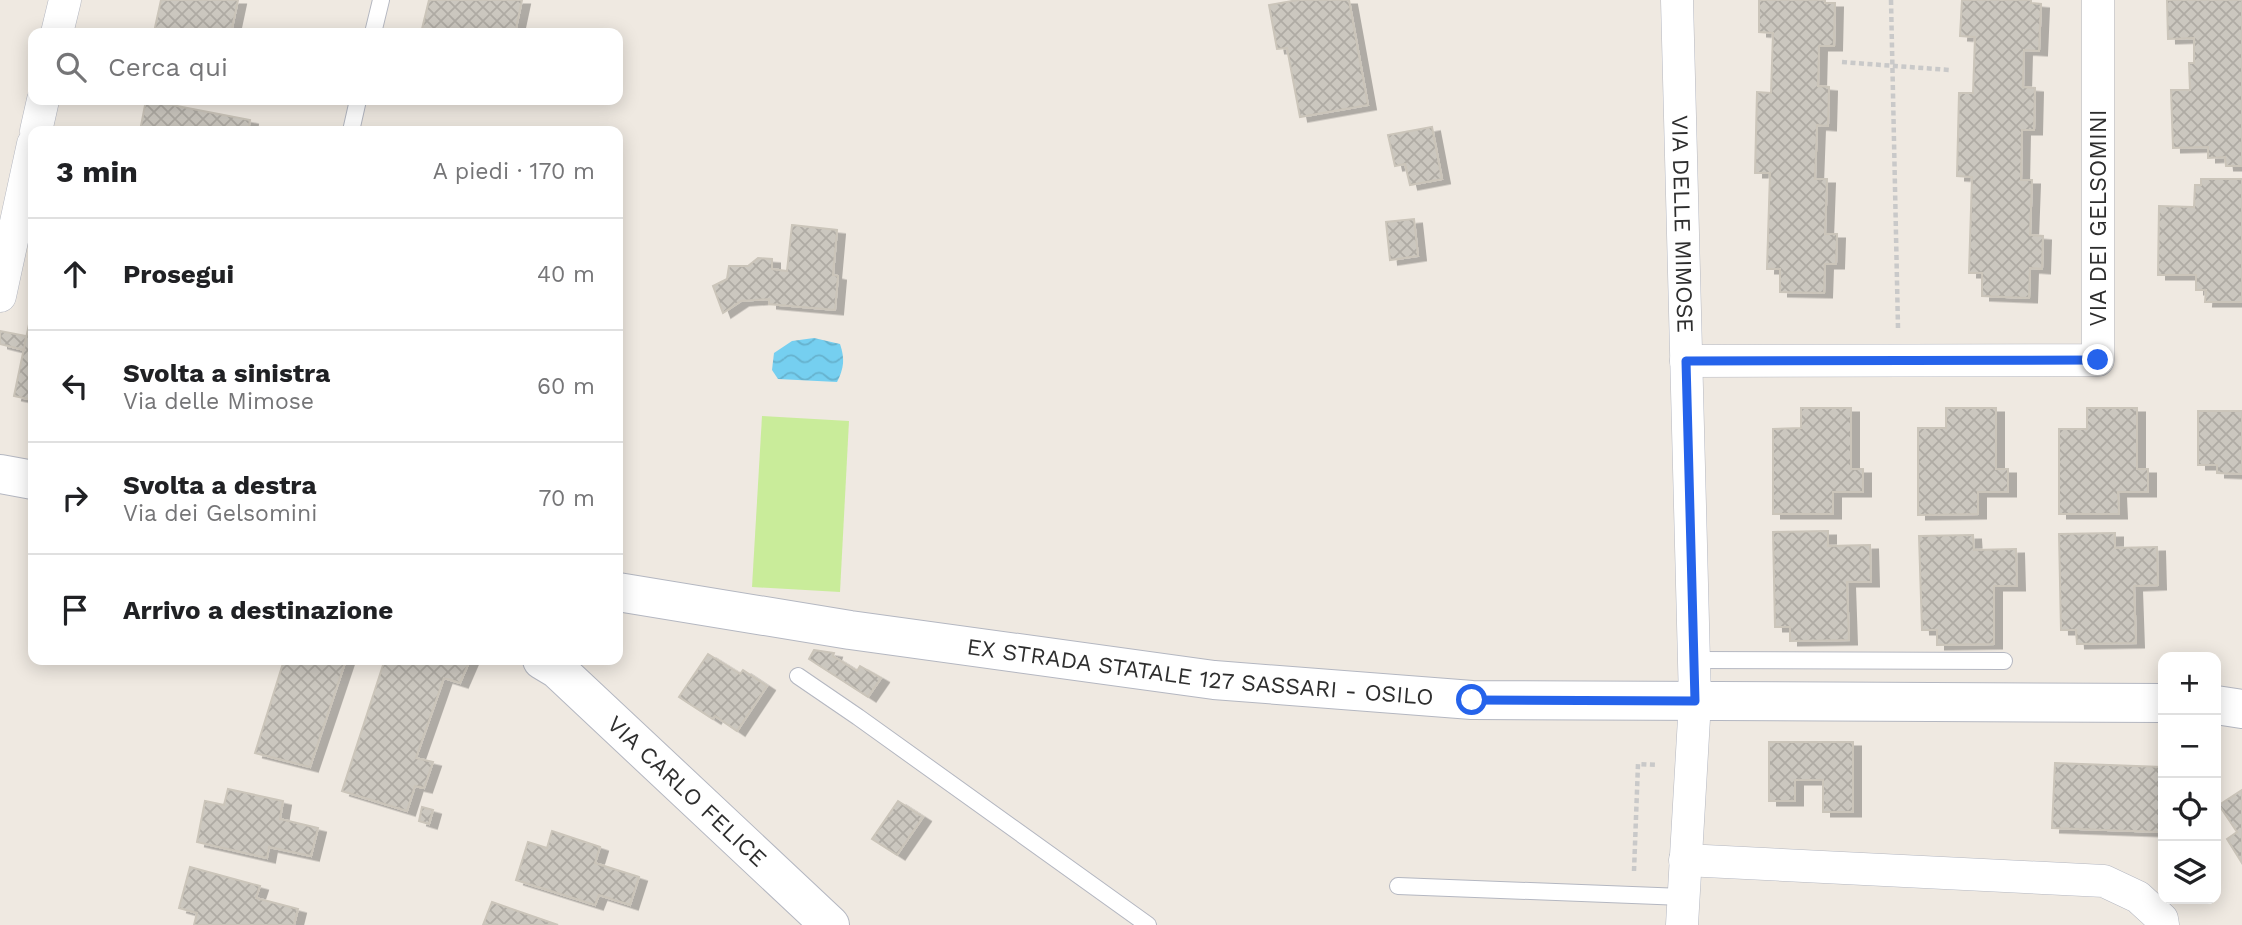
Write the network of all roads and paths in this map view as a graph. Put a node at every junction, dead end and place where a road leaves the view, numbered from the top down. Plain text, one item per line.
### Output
1 (65, 0) edge
2 (381, 0) edge
3 (1677, 0) edge
4 (1891, 0) edge
5 (2098, 0) edge
6 (58, 28) edge
7 (374, 28) edge
8 (1842, 62) dead end
9 (1893, 65) junction
10 (1949, 70) dead end
11 (42, 105) edge
12 (357, 105) edge
13 (37, 126) edge
14 (352, 126) edge
15 (28, 167) edge
16 (0, 296) edge
17 (1898, 360) junction
18 (1686, 361) junction
19 (0, 474) edge
20 (28, 479) edge
21 (623, 593) edge
22 (1694, 660) junction
23 (2004, 662) dead end
24 (550, 665) edge
25 (798, 676) dead end
26 (2242, 699) edge
27 (1695, 701) junction
28 (2221, 702) edge
29 (2158, 703) edge
30 (2221, 704) edge
31 (2242, 709) edge
32 (1660, 765) dead end
33 (1685, 860) junction
34 (1398, 886) dead end
35 (1633, 895) junction
36 (1683, 911) edge
37 (830, 925) edge
38 (1148, 925) edge
39 (2163, 925) edge

1 - 6 street
2 - 7 lane
3 - 18 street, VIA DELLE MIMOSE
4 - 9 path
5 - 17 street, VIA DEI GELSOMINI
8 - 9 path
9 - 10 path
9 - 17 path
11 - 13 street
12 - 14 lane
15 - 16 street
17 - 18 street, VIA DEI GELSOMINI
18 - 22 street, VIA DELLE MIMOSE
19 - 20 street
21 - 27 street, EX STRADA STATALE 127 SASSARI - OSILO
22 - 23 lane
22 - 27 street, VIA DELLE MIMOSE
24 - 37 street, VIA CARLO FELICE
25 - 38 lane
26 - 28 street
27 - 29 street, EX STRADA STATALE 127 SASSARI - OSILO
27 - 33 street, VIA DELLE MIMOSE
30 - 31 street
32 - 35 path
33 - 36 street, VIA DELLE MIMOSE
33 - 39 street
34 - 35 lane
35 - 36 lane

